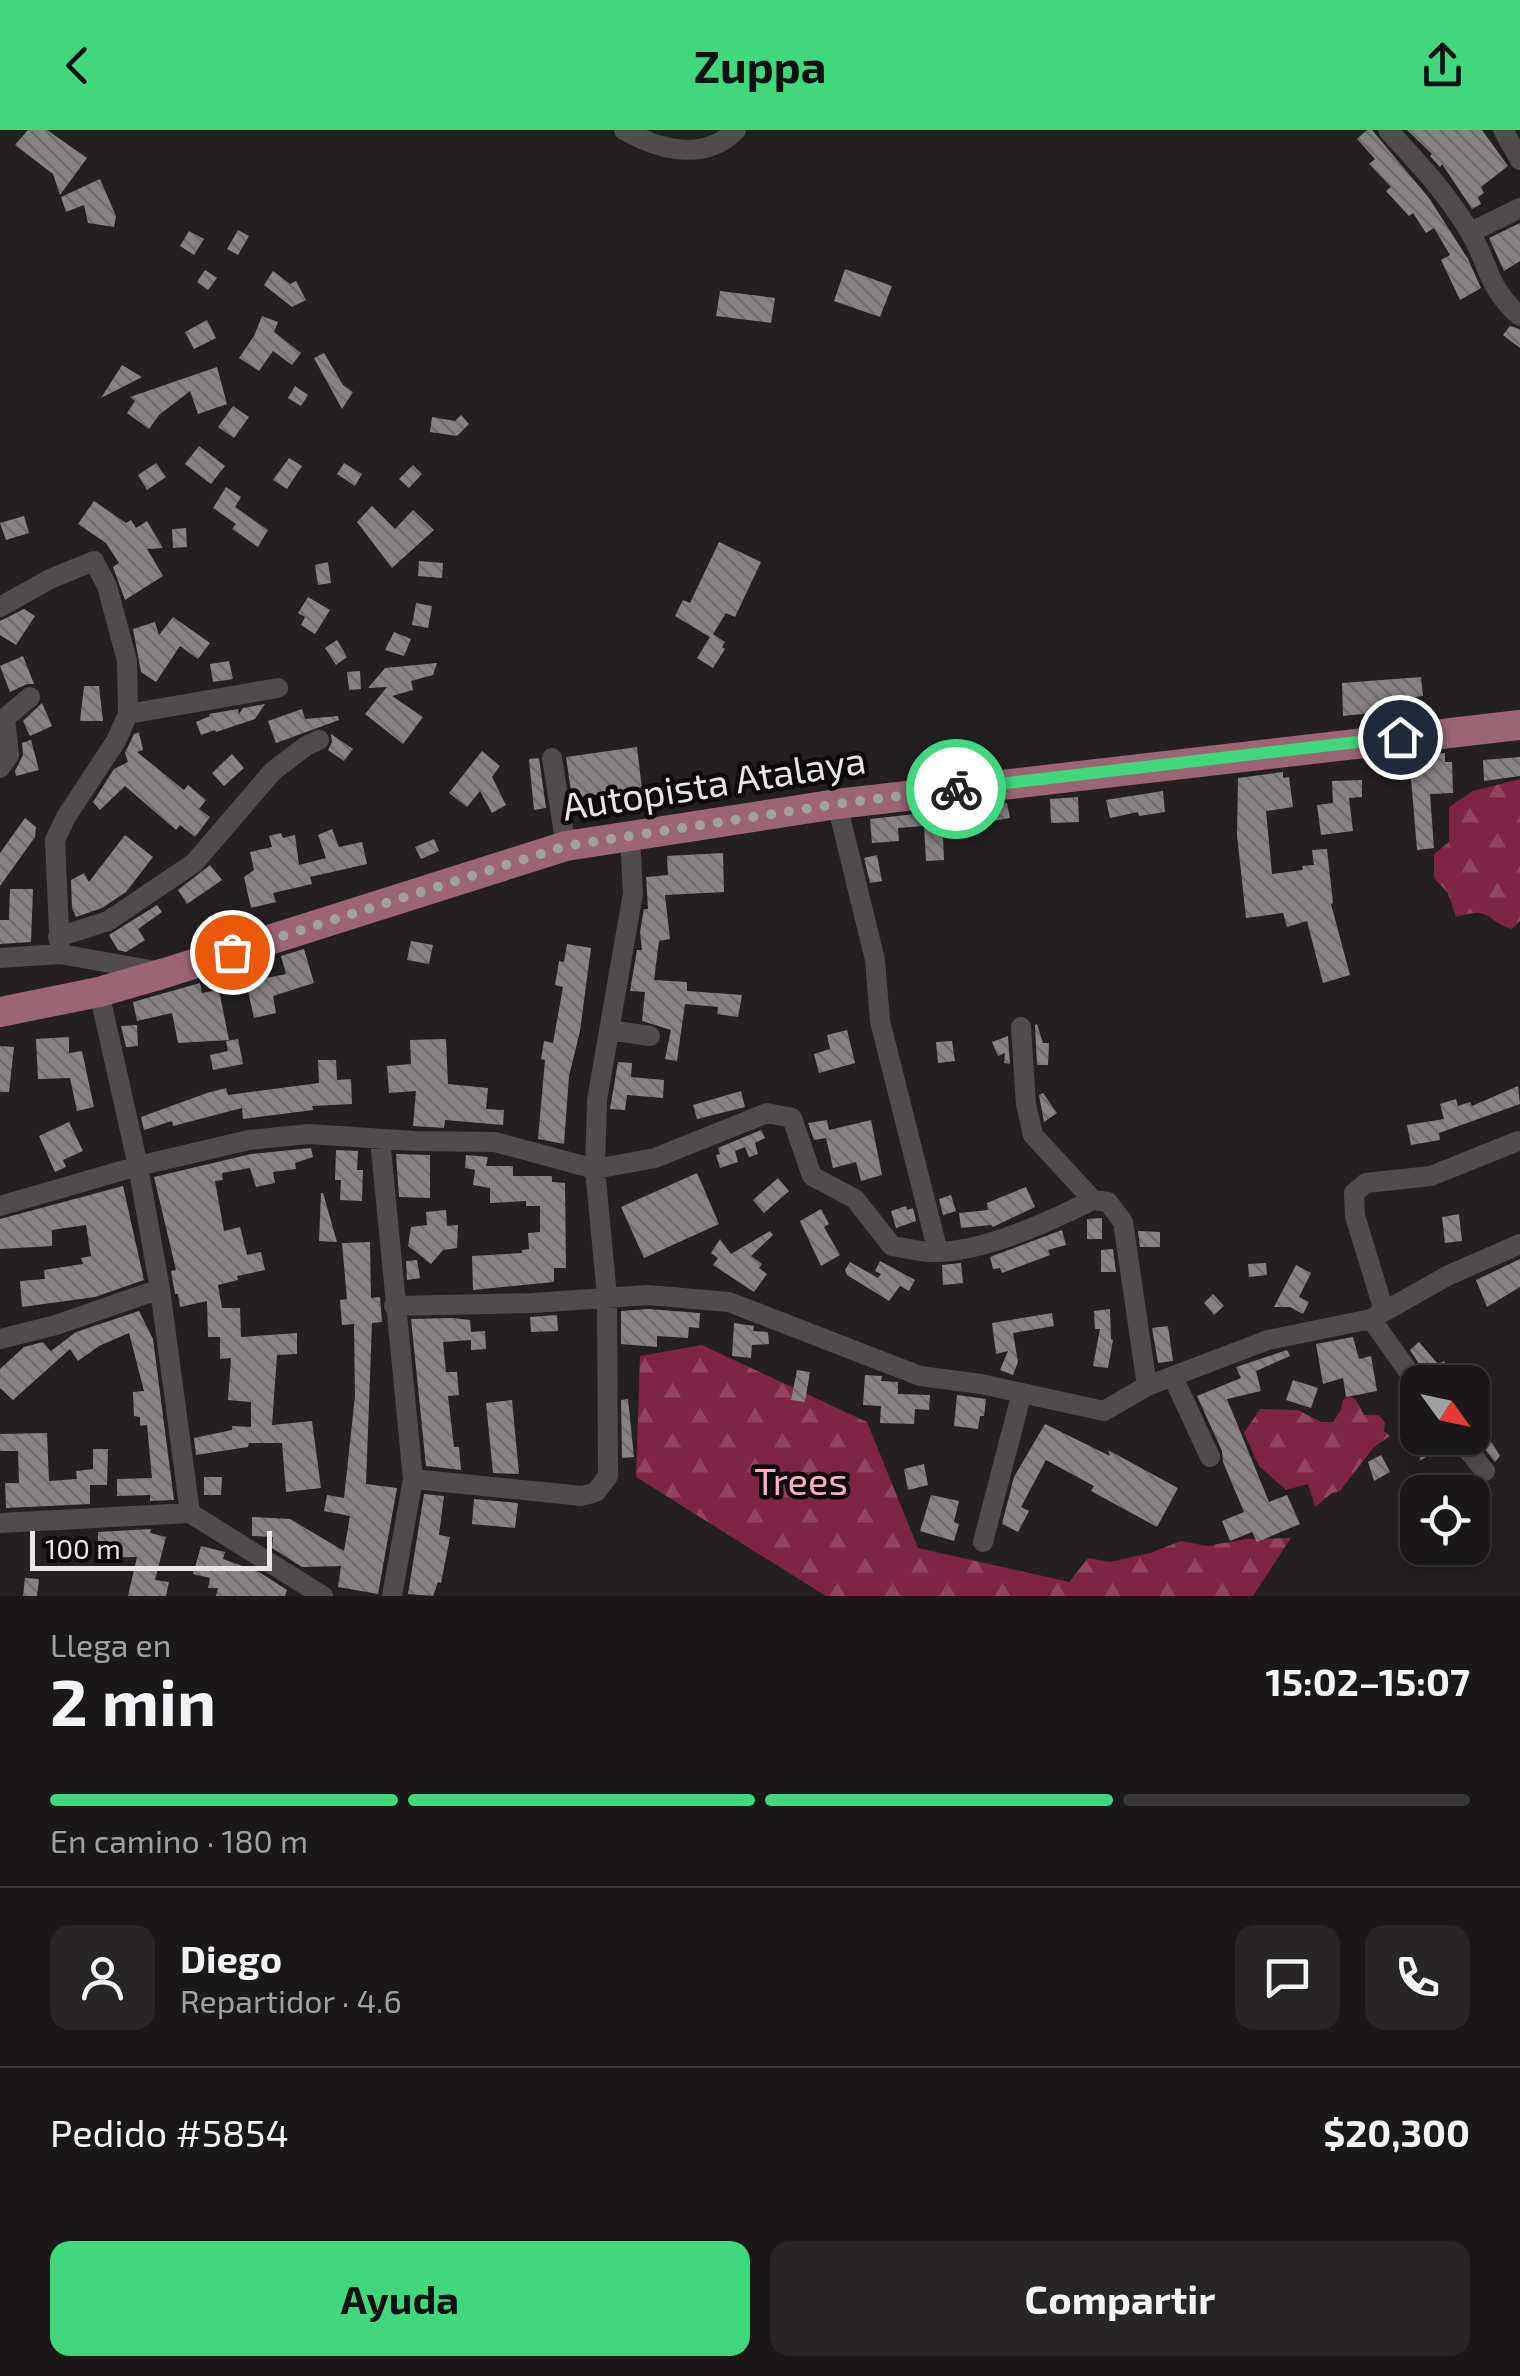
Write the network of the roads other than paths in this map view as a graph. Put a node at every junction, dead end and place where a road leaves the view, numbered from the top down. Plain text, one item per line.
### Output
1 (624, 130) edge
2 (736, 130) edge
3 (1388, 130) edge
4 (1510, 133) edge
5 (1520, 160) edge
6 (1520, 208) edge
7 (1470, 232) junction
8 (1520, 316) edge
9 (0, 607) edge
10 (278, 688) dead end
11 (30, 697) dead end
12 (128, 714) junction
13 (1520, 725) edge
14 (319, 740) dead end
15 (552, 758) dead end
16 (0, 768) edge
17 (837, 804) junction
18 (630, 836) junction
19 (566, 846) junction
20 (59, 946) junction
21 (0, 958) edge
22 (164, 973) junction
23 (100, 992) junction
24 (0, 1012) edge
25 (1020, 1027) dead end
26 (609, 1030) junction
27 (650, 1036) dead end
28 (380, 1140) junction
29 (1518, 1140) edge
30 (138, 1166) junction
31 (595, 1169) junction
32 (1092, 1200) junction
33 (0, 1206) edge
34 (1520, 1244) edge
35 (938, 1252) junction
36 (160, 1289) junction
37 (607, 1296) junction
38 (394, 1306) junction
39 (1378, 1315) junction
40 (0, 1339) edge
41 (1406, 1365) edge
42 (1173, 1378) junction
43 (1147, 1386) junction
44 (1021, 1396) junction
45 (1471, 1455) edge
46 (1210, 1457) dead end
47 (1484, 1471) dead end
48 (414, 1480) junction
49 (190, 1514) junction
50 (0, 1524) edge
51 (983, 1542) dead end
52 (315, 1595) edge
53 (392, 1596) edge

1 - 2 street
3 - 7 street
4 - 5 street
6 - 7 street
7 - 8 street
9 - 12 street
10 - 12 street
11 - 16 street
12 - 20 street
13 - 17 main road, Autopista Atalaya
14 - 20 street
15 - 19 street
17 - 18 main road, Autopista Atalaya
17 - 35 street
18 - 19 main road, Autopista Atalaya
18 - 26 street
19 - 22 main road, Autopista Atalaya
20 - 21 street
20 - 22 street
22 - 23 main road, Autopista Atalaya
23 - 24 main road, Autopista Atalaya
23 - 30 street
25 - 32 street
26 - 27 street
26 - 31 street
28 - 30 street
28 - 31 street
28 - 38 street
29 - 39 street
30 - 33 street
30 - 36 street
31 - 35 street
31 - 37 street
32 - 35 street
32 - 43 street
34 - 39 street
36 - 40 street
36 - 49 street
37 - 38 street
37 - 44 street
37 - 48 street
38 - 48 street
39 - 41 street
39 - 42 street
42 - 43 street
42 - 46 street
43 - 44 street
44 - 51 street
45 - 47 street
48 - 53 street
49 - 50 street
49 - 52 street

